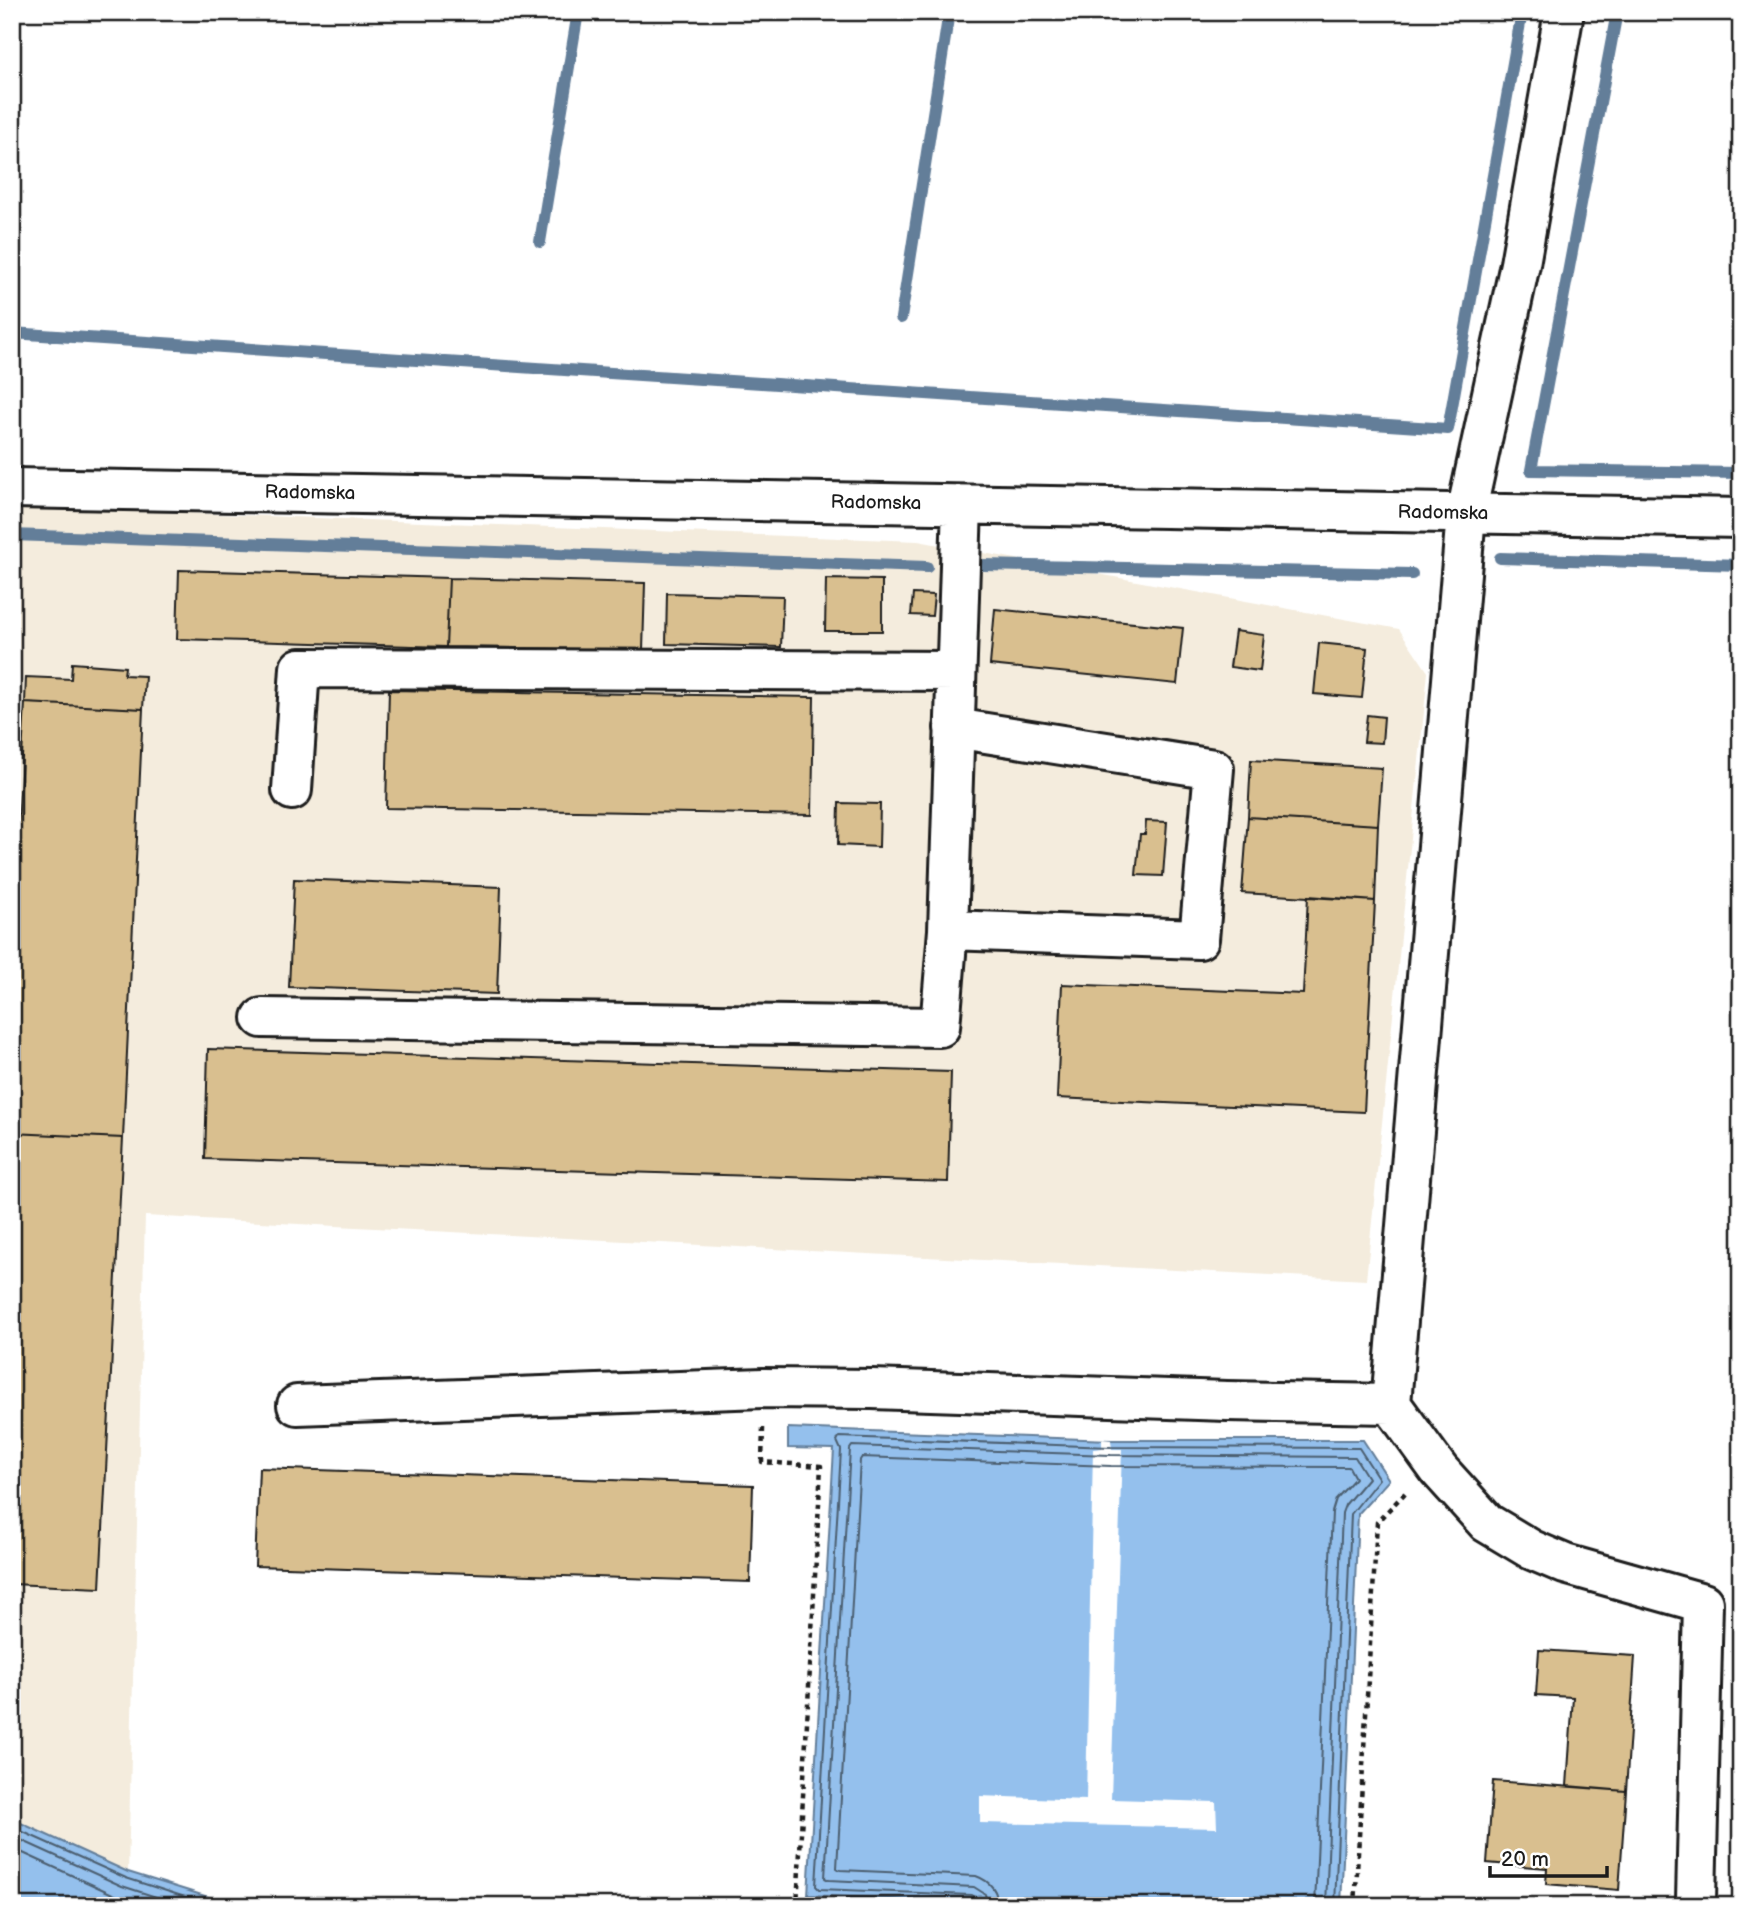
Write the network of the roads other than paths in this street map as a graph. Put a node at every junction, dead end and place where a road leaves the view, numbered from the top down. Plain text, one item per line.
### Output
1 (1564, 12) edge
2 (12, 488) edge
3 (962, 505) junction
4 (1465, 514) junction
5 (1741, 518) edge
6 (956, 671) junction
7 (954, 728) junction
8 (292, 790) dead end
9 (948, 930) junction
10 (262, 1018) dead end
11 (1391, 1404) junction
12 (296, 1405) dead end
13 (1696, 1900) dead end

1 - 4 street
2 - 3 street, Radomska
3 - 4 street, Radomska
3 - 6 street
4 - 5 street, Radomska
4 - 11 street
6 - 7 street
6 - 8 street
7 - 9 street
7 - 9 street
9 - 10 street
11 - 12 street
11 - 13 street

